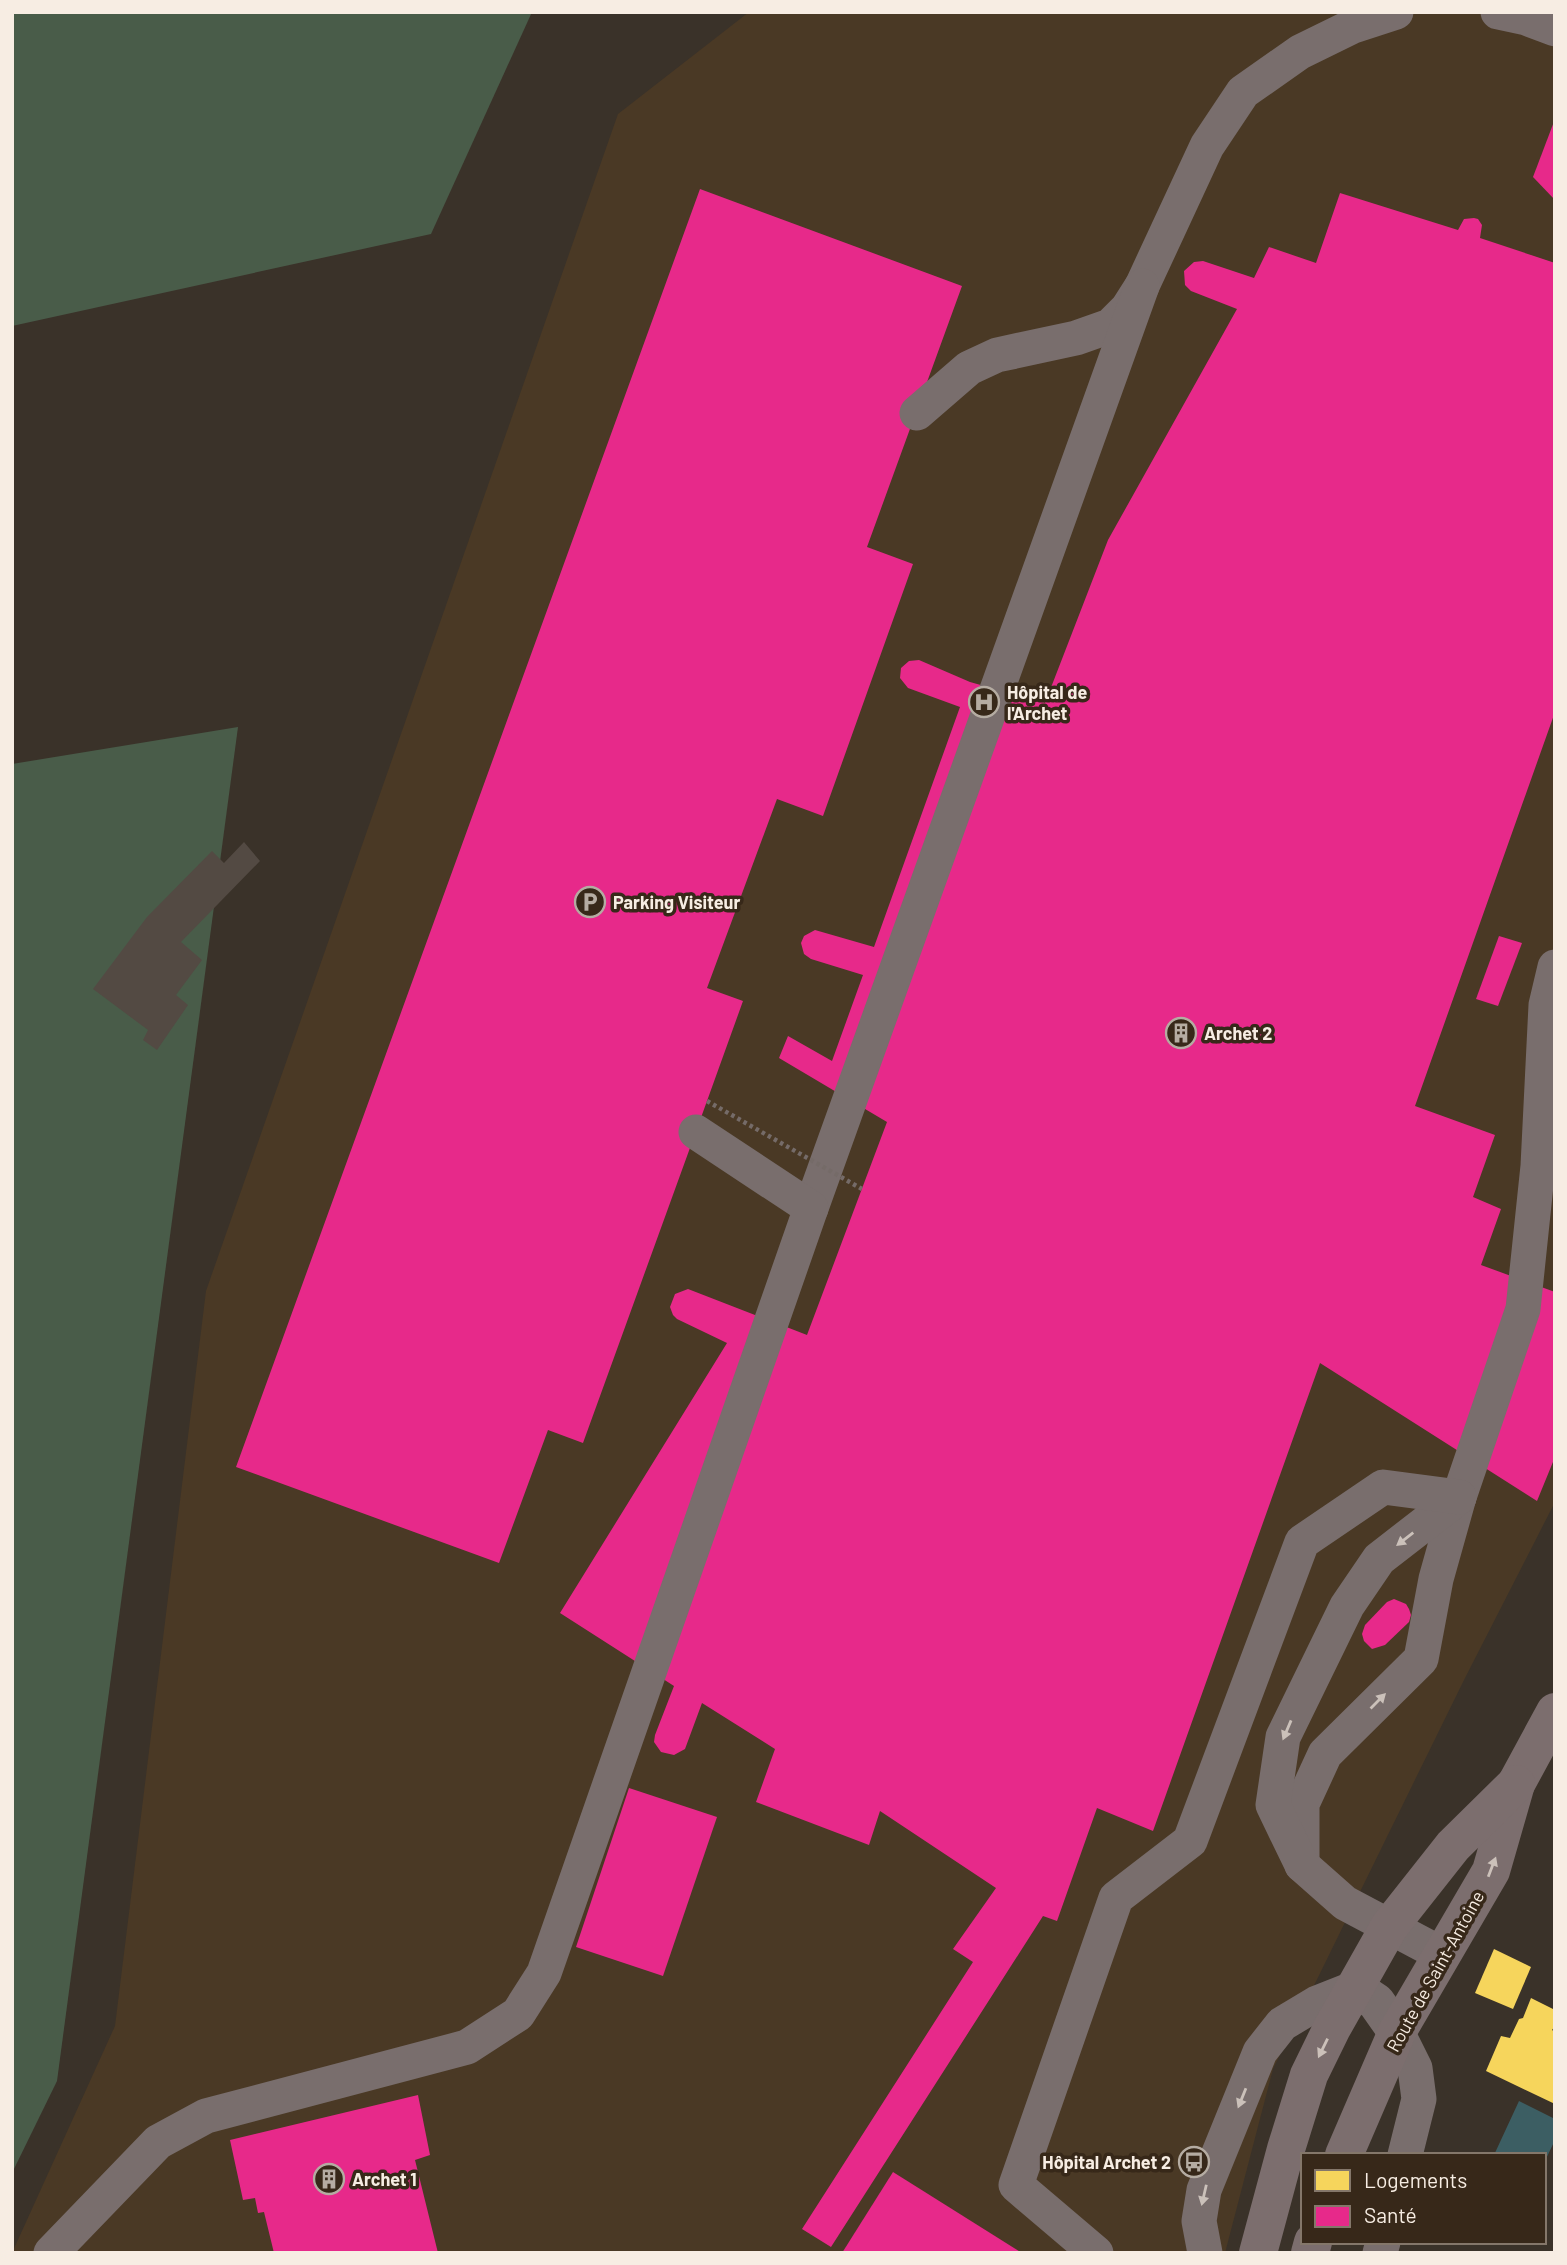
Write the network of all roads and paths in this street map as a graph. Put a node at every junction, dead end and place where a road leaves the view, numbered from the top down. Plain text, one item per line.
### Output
1 (1396, 12) edge
2 (1498, 12) edge
3 (1555, 29) edge
4 (1142, 286) junction
5 (916, 413) dead end
6 (1555, 967) edge
7 (702, 1116) joint
8 (862, 1189) dead end
9 (811, 1208) junction
10 (1459, 1497) junction
11 (1555, 1712) edge
12 (1516, 1784) junction
13 (1302, 1865) junction
14 (1389, 1927) junction
15 (1443, 1955) junction
16 (1355, 1988) junction
17 (1397, 2032) junction
18 (1346, 2153) edge
19 (1406, 2153) edge
20 (51, 2253) edge
21 (1096, 2253) edge
22 (1205, 2253) edge
23 (1258, 2253) edge

1 - 4 lane
2 - 3 lane
4 - 5 lane
4 - 9 lane
6 - 10 lane
7 - 8 path, bridge
7 - 9 lane
9 - 20 lane
13 -> 10 lane
10 -> 13 lane
10 - 21 lane
11 - 12 street, Route de Saint-Antoine
12 - 14 street, Route de Saint-Antoine
15 -> 12 street, Route de Saint-Antoine
13 - 14 lane
14 - 15 lane
14 - 16 street, Route de Saint-Antoine
15 - 17 street, Route de Saint-Antoine
16 - 17 street
16 -> 22 lane
16 -> 23 street, Route de Saint-Antoine
17 - 18 street, Route de Saint-Antoine
17 - 19 lane

